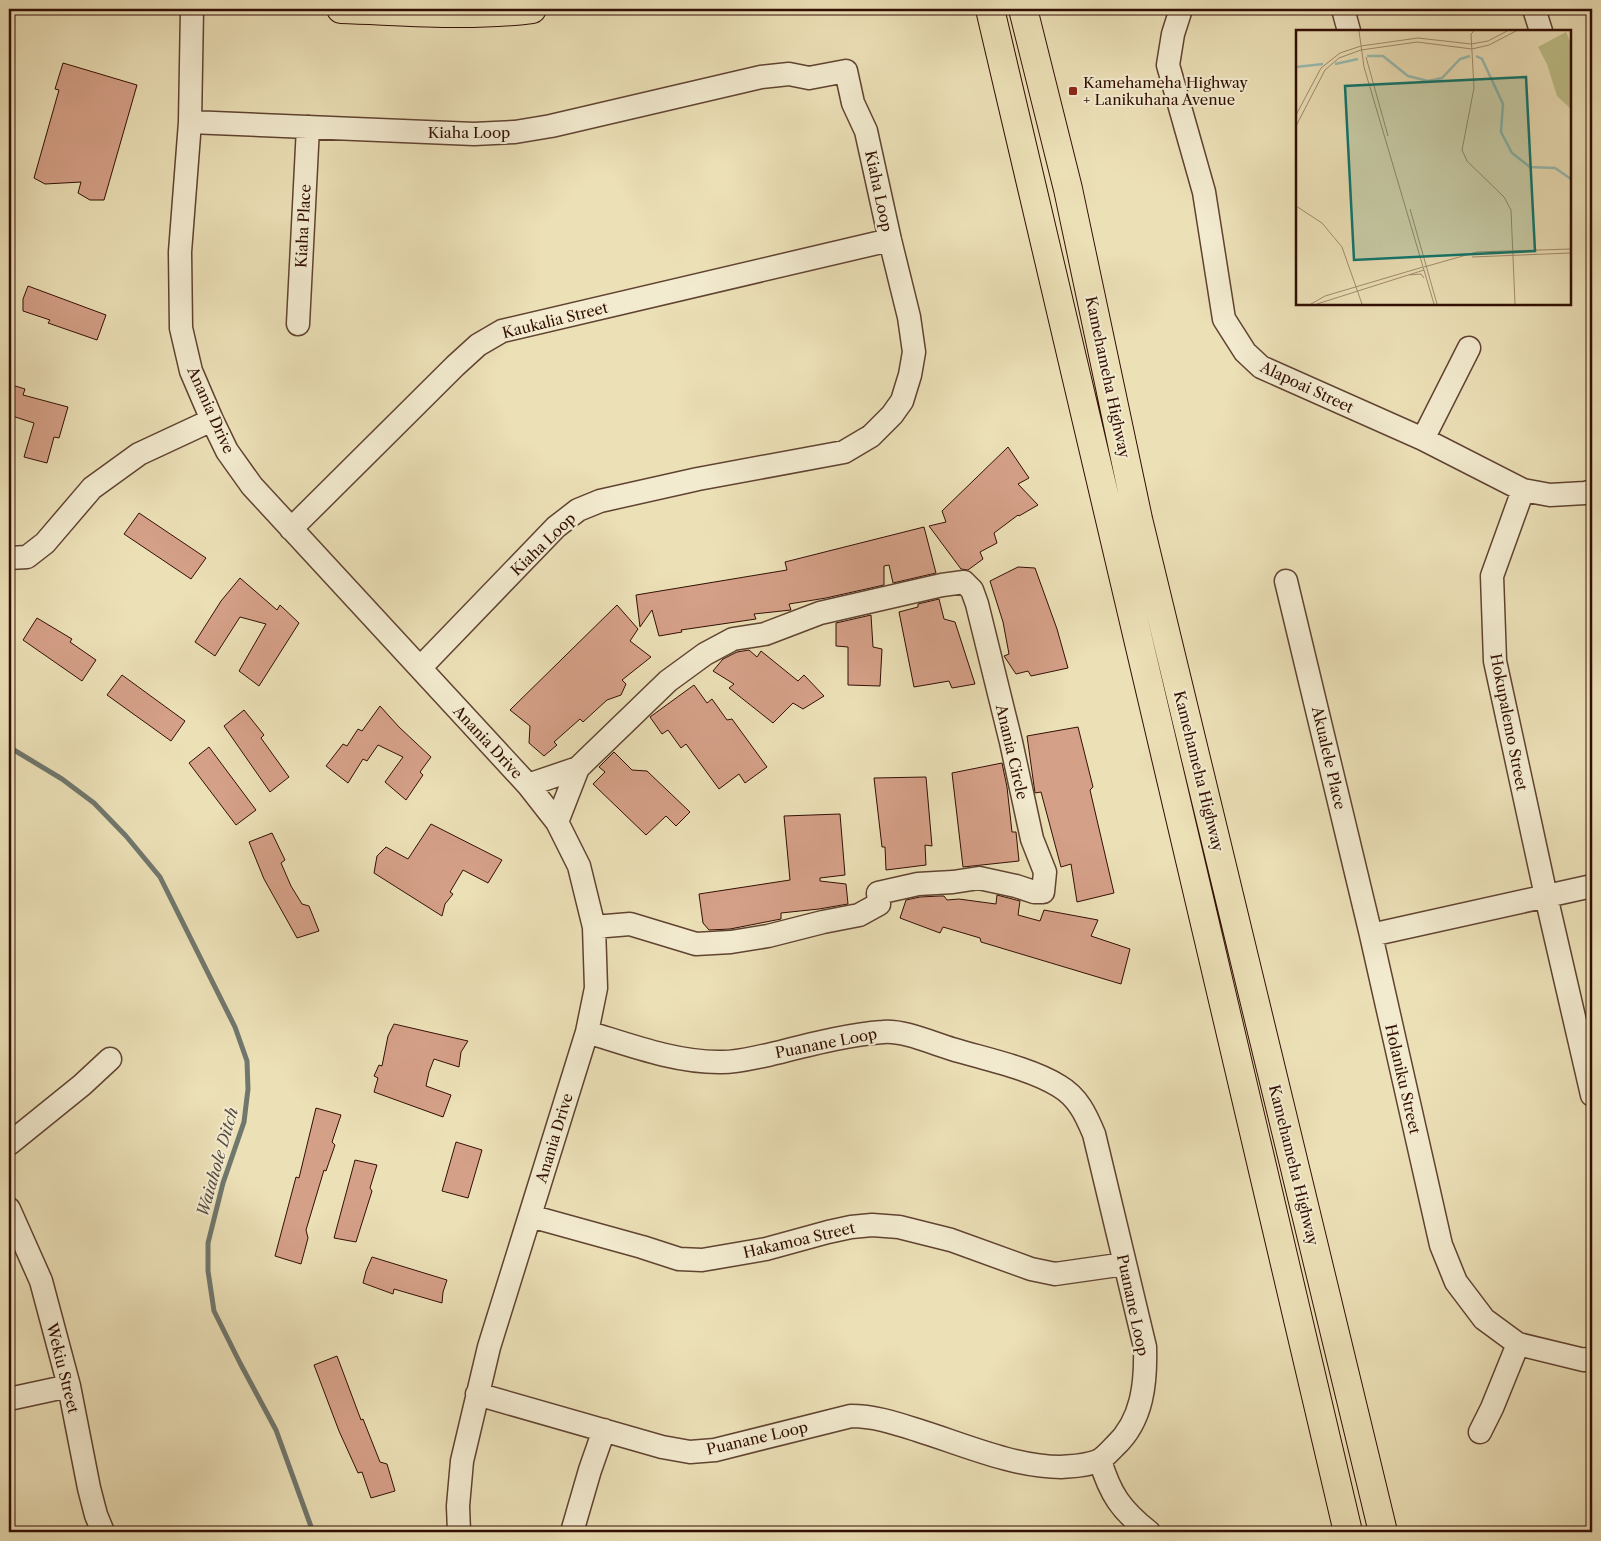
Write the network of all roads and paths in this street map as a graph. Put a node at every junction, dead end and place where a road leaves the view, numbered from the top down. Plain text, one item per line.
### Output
1 (192, 9) edge
2 (341, 9) edge
3 (532, 9) edge
4 (976, 9) edge
5 (990, 9) edge
6 (1023, 9) edge
7 (1039, 9) edge
8 (1181, 9) edge
9 (1343, 9) edge
10 (1534, 9) edge
11 (1349, 30) edge
12 (1541, 30) edge
13 (190, 122) junction
14 (308, 127) junction
15 (1068, 188) junction
16 (890, 240) junction
17 (1050, 265) junction
18 (298, 324) dead end
19 (1469, 348) dead end
20 (212, 420) junction
21 (1423, 440) junction
22 (1523, 490) junction
23 (1592, 491) edge
24 (291, 529) junction
25 (9, 558) edge
26 (1286, 581) dead end
27 (420, 668) junction
28 (578, 768) junction
29 (528, 785) junction
30 (556, 822) junction
31 (1592, 886) edge
32 (1546, 896) junction
33 (594, 927) junction
34 (1371, 935) junction
35 (587, 1032) junction
36 (110, 1059) dead end
37 (1592, 1095) edge
38 (9, 1144) edge
39 (9, 1209) edge
40 (530, 1216) junction
41 (1125, 1264) junction
42 (1518, 1344) junction
43 (1592, 1358) edge
44 (70, 1386) junction
45 (477, 1394) junction
46 (9, 1398) edge
47 (604, 1430) junction
48 (1480, 1432) dead end
49 (1100, 1460) junction
50 (103, 1532) edge
51 (459, 1532) edge
52 (572, 1532) edge
53 (1148, 1532) edge
54 (1348, 1532) edge
55 (1382, 1532) edge

1 - 13 street, Anania Drive
2 - 3 main road
4 - 17 main road
5 - 17 main road, Kamehameha Highway
6 - 15 main road, Kamehameha Highway
7 - 15 main road
8 - 21 street, Alapoai Street
9 - 11 street
10 - 12 street
13 - 14 street, Kiaha Loop
13 - 20 street, Anania Drive
14 - 16 street, Kiaha Loop
14 - 18 street, Kiaha Place
15 - 55 main road, Kamehameha Highway
16 - 24 street, Kaukalia Street
16 - 27 street, Kiaha Loop
17 - 54 main road, Kamehameha Highway
19 - 21 street
20 - 24 street, Anania Drive
20 - 25 street
21 - 22 street, Alapoai Street
22 - 23 street, Alapoai Street
22 - 32 street, Hokupalemo Street
24 - 27 street, Anania Drive
26 - 34 street, Akualele Place
27 - 29 street, Anania Drive
28 - 29 street, Anania Circle
28 - 30 street, Anania Circle
28 - 33 street, Anania Circle
29 - 30 street, Anania Drive
30 - 33 street, Anania Drive
31 - 32 street
32 - 34 street
32 - 37 street, Hokupalemo Street
33 - 35 street, Anania Drive
34 - 42 street, Holaniku Street
35 - 40 street, Anania Drive
35 - 41 street, Puanane Loop
36 - 38 street
39 - 44 street, Wekiu Street
40 - 41 street, Hakamoa Street
40 - 45 street, Anania Drive
41 - 49 street, Puanane Loop
42 - 43 street, Holaniku Street
42 - 48 street
44 - 46 street
44 - 50 street, Wekiu Street
45 - 47 street, Puanane Loop
45 - 51 street, Anania Drive
47 - 49 street, Puanane Loop
47 - 52 street
49 - 53 street

